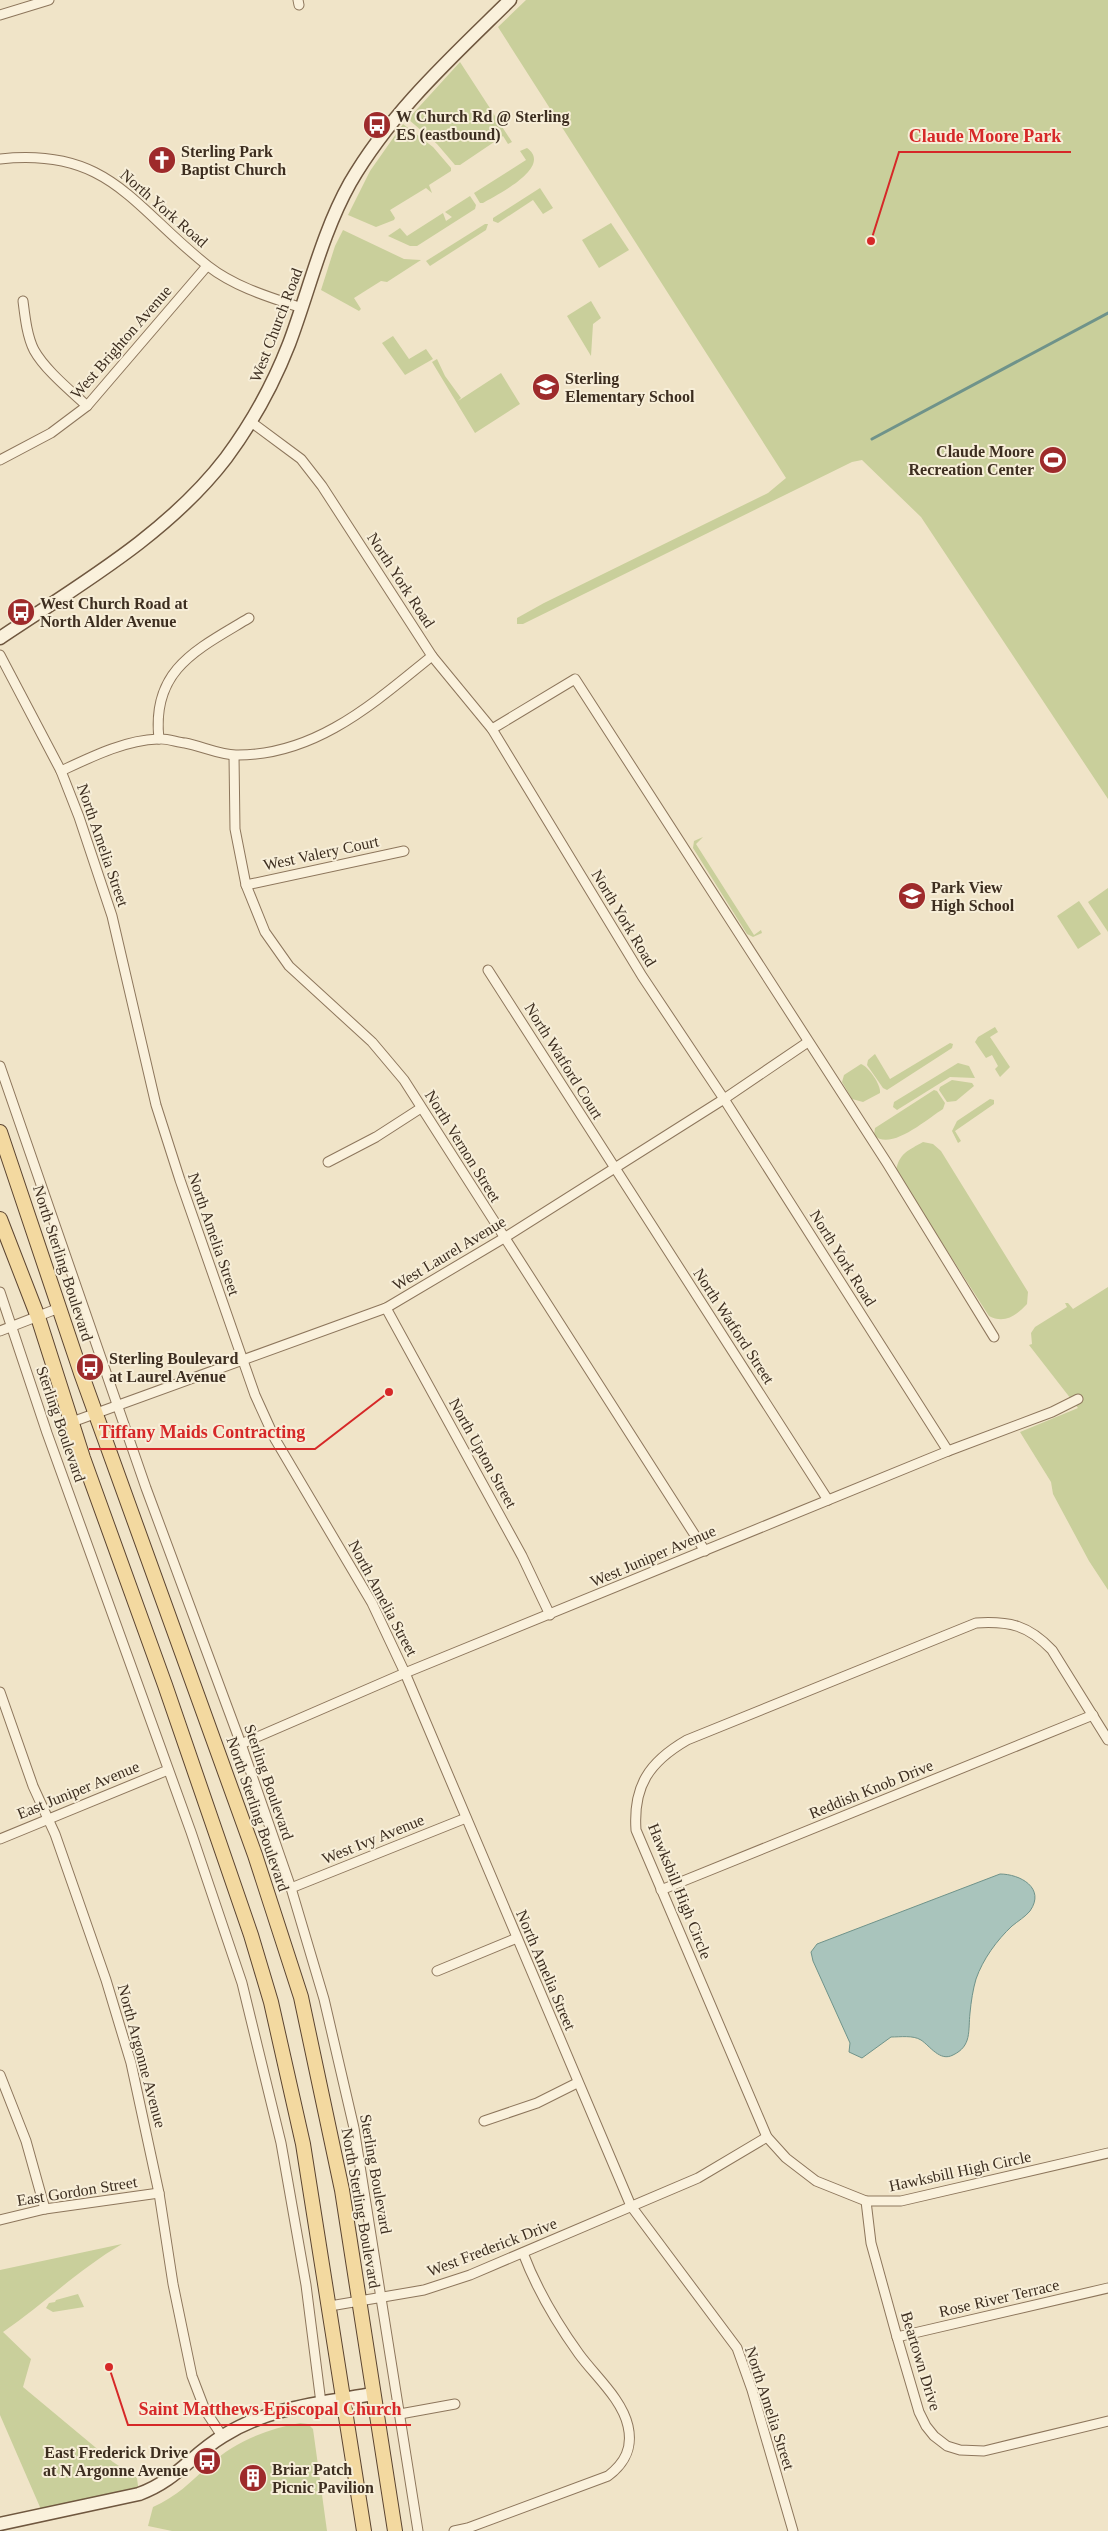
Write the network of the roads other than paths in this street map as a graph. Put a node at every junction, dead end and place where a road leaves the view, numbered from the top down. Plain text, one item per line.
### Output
1 (50, 0) edge
2 (510, 0) edge
3 (0, 15) edge
4 (0, 159) edge
5 (207, 266) junction
6 (23, 301) dead end
7 (302, 308) junction
8 (87, 406) junction
9 (251, 422) junction
10 (0, 460) edge
11 (249, 618) dead end
12 (0, 638) edge
13 (0, 655) edge
14 (432, 656) junction
15 (492, 730) junction
16 (159, 738) junction
17 (234, 756) junction
18 (61, 771) junction
19 (404, 851) dead end
20 (246, 884) junction
21 (488, 970) dead end
22 (808, 1042) junction
23 (0, 1066) edge
24 (724, 1098) junction
25 (421, 1108) junction
26 (0, 1132) edge
27 (328, 1162) dead end
28 (614, 1169) junction
29 (0, 1219) edge
30 (504, 1238) junction
31 (0, 1292) edge
32 (59, 1308) junction
33 (386, 1308) junction
34 (38, 1317) junction
35 (12, 1327) junction
36 (0, 1331) edge
37 (994, 1337) dead end
38 (242, 1361) junction
39 (1078, 1399) dead end
40 (118, 1406) junction
41 (95, 1414) junction
42 (72, 1422) junction
43 (948, 1451) junction
44 (828, 1500) junction
45 (705, 1551) junction
46 (550, 1615) junction
47 (405, 1673) junction
48 (0, 1692) edge
49 (1093, 1715) junction
50 (1108, 1740) edge
51 (241, 1744) junction
52 (168, 1770) junction
53 (466, 1818) junction
54 (49, 1819) junction
55 (0, 1839) edge
56 (291, 1888) junction
57 (661, 1890) junction
58 (517, 1938) junction
59 (437, 1971) dead end
60 (0, 2075) edge
61 (577, 2083) junction
62 (484, 2121) dead end
63 (767, 2137) junction
64 (1108, 2153) edge
65 (159, 2193) junction
66 (866, 2202) junction
67 (631, 2206) junction
68 (45, 2209) junction
69 (0, 2220) edge
70 (523, 2253) junction
71 (1108, 2288) edge
72 (382, 2298) junction
73 (360, 2301) junction
74 (330, 2306) junction
75 (897, 2337) junction
76 (373, 2394) junction
77 (343, 2399) junction
78 (321, 2403) junction
79 (455, 2404) dead end
80 (400, 2414) junction
81 (1108, 2421) edge
82 (222, 2436) junction
83 (0, 2524) edge
84 (364, 2531) edge
85 (395, 2531) edge
86 (418, 2531) edge
87 (454, 2531) edge
88 (793, 2531) edge

1 - 3 street
2 - 7 main road, West Church Road
4 - 5 street, North York Road
5 - 7 street, North York Road
5 - 8 street, West Brighton Avenue
6 - 8 street
7 - 9 main road, West Church Road
8 - 10 street, West Brighton Avenue
9 - 12 main road, West Church Road
9 - 14 street, North York Road
11 - 16 street
13 - 18 street, North Amelia Street
14 - 15 street, North York Road
14 - 17 street
15 - 22 street
15 - 24 street, North York Road
16 - 17 street
16 - 18 street
17 - 20 street, North Vernon Street
18 - 38 street, North Amelia Street
19 - 20 street, West Valery Court
20 - 25 street, North Vernon Street
21 - 28 street, North Watford Court
22 - 24 street, West Laurel Avenue
22 - 37 street
23 - 40 street, Sterling Boulevard
24 - 28 street, West Laurel Avenue
24 - 43 street, North York Road
25 - 27 street
25 - 30 street, North Vernon Street
26 - 32 main road, North Sterling Boulevard
28 - 30 street, West Laurel Avenue
28 - 44 street, North Watford Street
29 - 34 main road
30 - 33 street, West Laurel Avenue
30 - 45 street, North Vernon Street
31 - 35 street, Sterling Boulevard
32 - 34 street
32 - 41 main road, North Sterling Boulevard
33 - 38 street, West Laurel Avenue
33 - 46 street, North Upton Street
34 - 35 street
34 - 42 main road
35 - 36 street
35 - 52 street, Sterling Boulevard
38 - 40 street, West Laurel Avenue
38 - 47 street, North Amelia Street
39 - 43 street, West Juniper Avenue
40 - 41 street, West Laurel Avenue
40 - 51 street, Sterling Boulevard
41 - 42 street, West Laurel Avenue
41 - 73 main road, North Sterling Boulevard
42 - 74 main road
43 - 44 street, West Juniper Avenue
44 - 45 street, West Juniper Avenue
45 - 46 street, West Juniper Avenue
46 - 47 street, West Juniper Avenue
47 - 51 street, West Juniper Avenue
47 - 53 street, North Amelia Street
48 - 54 street, North Argonne Avenue
49 - 50 street, Hawksbill High Circle
49 - 57 street, Reddish Knob Drive
49 - 57 street, Hawksbill High Circle
51 - 56 street, Sterling Boulevard
52 - 54 street, East Juniper Avenue
52 - 78 street, Sterling Boulevard
53 - 56 street, West Ivy Avenue
53 - 58 street, North Amelia Street
54 - 55 street, East Juniper Avenue
54 - 65 street, North Argonne Avenue
56 - 72 street, Sterling Boulevard
57 - 63 street, Hawksbill High Circle
58 - 59 street
58 - 61 street, North Amelia Street
60 - 68 street
61 - 62 street
61 - 67 street, North Amelia Street
63 - 66 street, Hawksbill High Circle
63 - 67 street, West Frederick Drive
64 - 66 street, Hawksbill High Circle
65 - 68 street, East Gordon Street
65 - 82 street, North Argonne Avenue
66 - 75 street, Beartown Drive
67 - 70 street, West Frederick Drive
67 - 88 street, North Amelia Street
68 - 69 street, East Gordon Street
70 - 72 street, West Frederick Drive
70 - 87 street
71 - 75 street, Rose River Terrace
72 - 73 street, West Frederick Drive
72 - 80 street, Sterling Boulevard
73 - 74 street, West Frederick Drive
73 - 76 main road, North Sterling Boulevard
74 - 77 main road
75 - 81 street, Beartown Drive
76 - 77 main road
76 - 85 main road, North Sterling Boulevard
77 - 78 main road
77 - 84 main road
78 - 82 main road
79 - 80 street
80 - 86 street, Sterling Boulevard
82 - 83 main road

